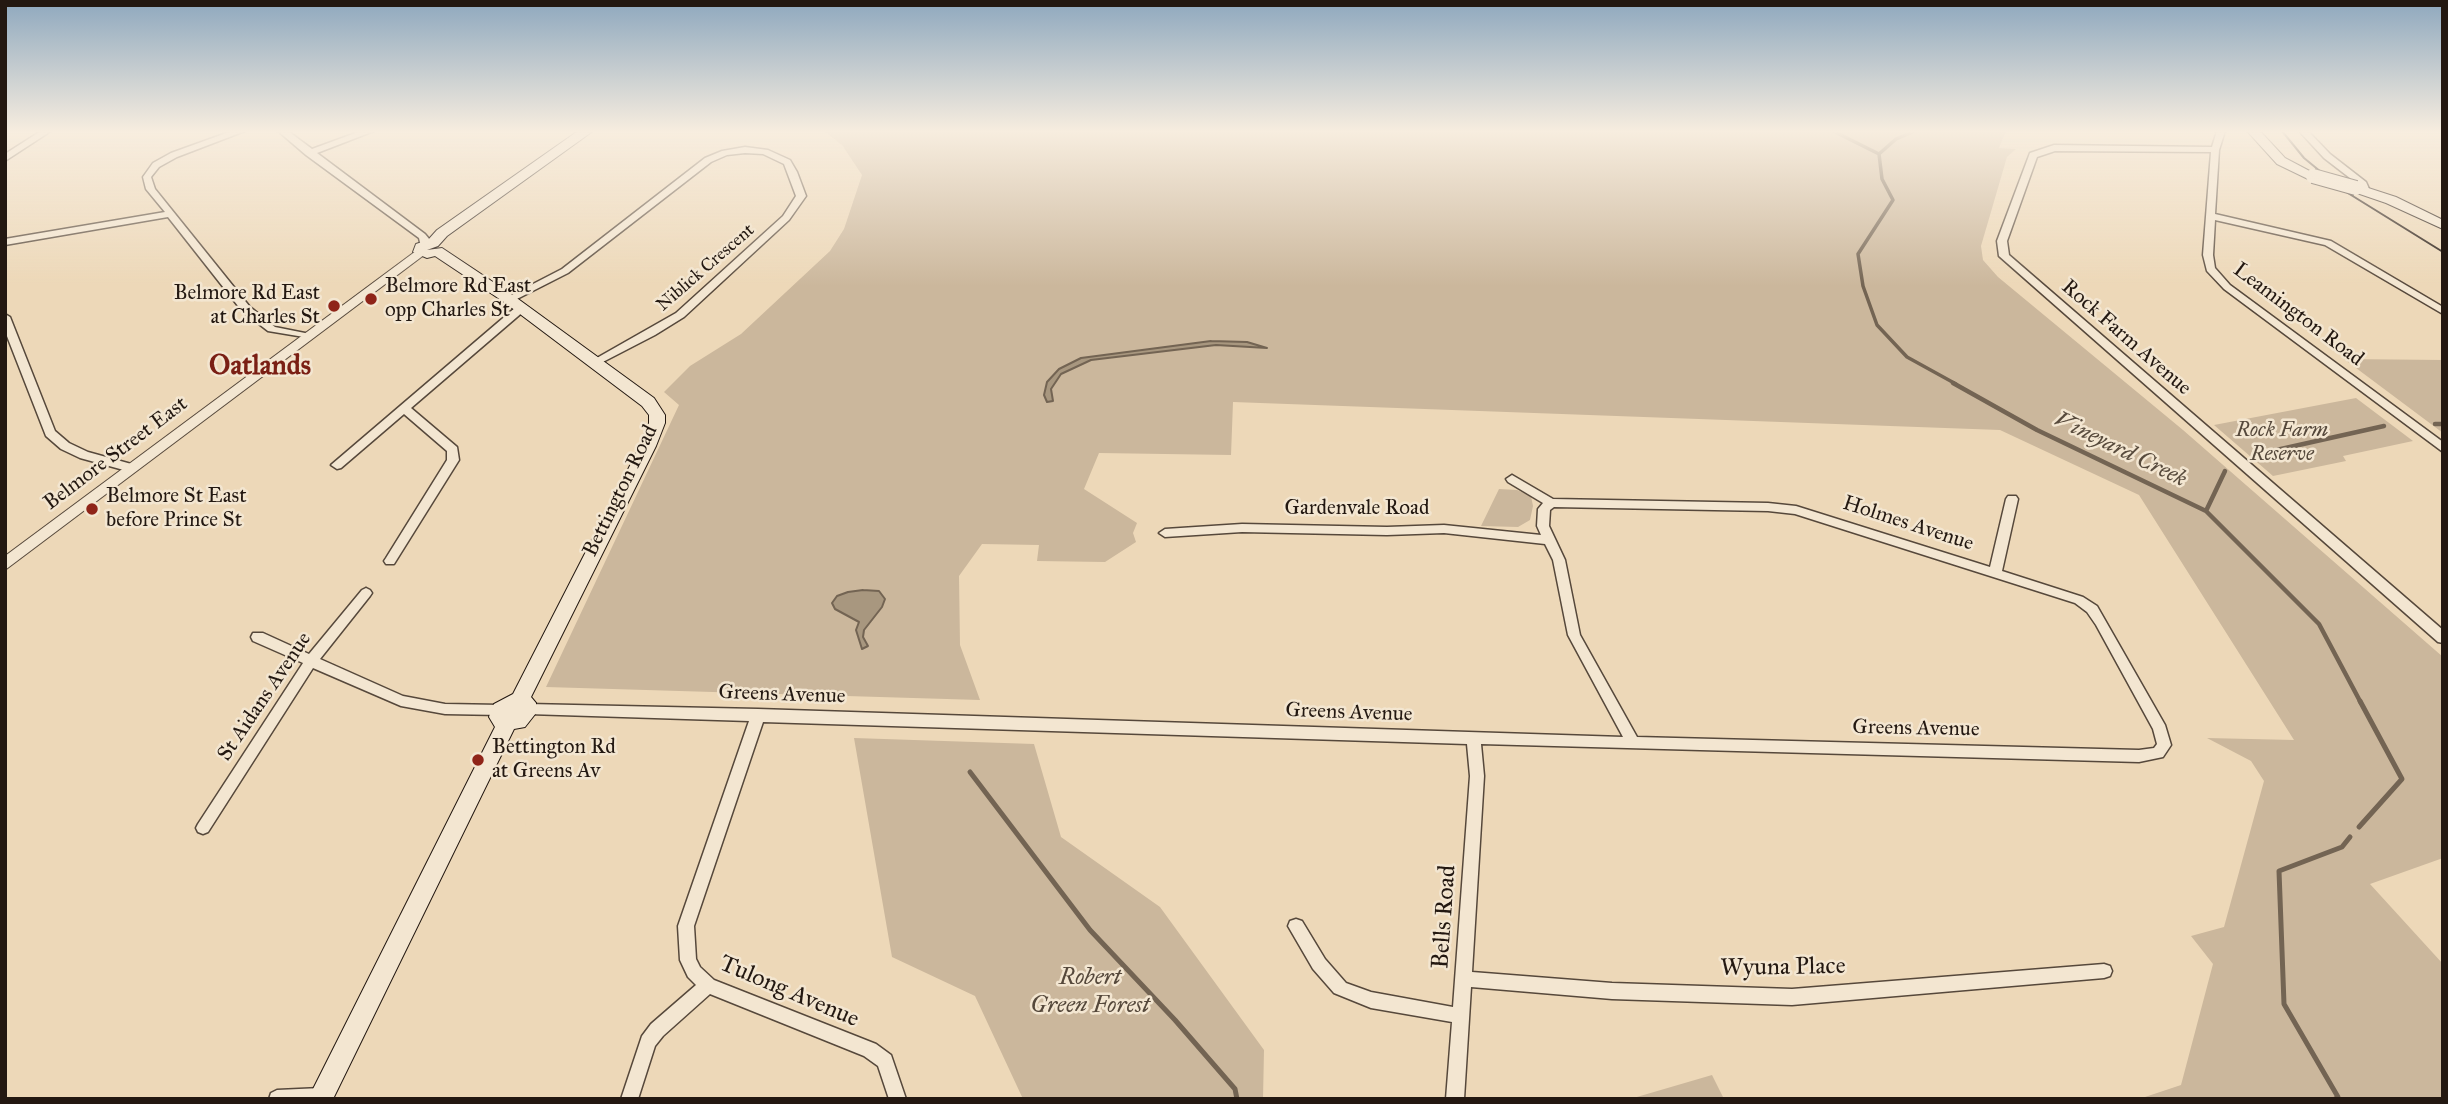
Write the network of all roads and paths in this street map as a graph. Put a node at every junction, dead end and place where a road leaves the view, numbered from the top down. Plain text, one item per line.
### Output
1 (149, 183) edge
2 (347, 183) edge
3 (514, 183) edge
4 (679, 183) edge
5 (797, 183) edge
6 (2023, 183) edge
7 (2213, 183) edge
8 (2335, 183) edge
9 (2361, 183) edge
10 (2361, 190) junction
11 (171, 214) junction
12 (2210, 216) junction
13 (2443, 225) edge
14 (5, 242) edge
15 (426, 245) junction
16 (514, 304) junction
17 (2443, 310) edge
18 (5, 317) edge
19 (306, 336) junction
20 (593, 363) junction
21 (404, 408) junction
22 (2443, 447) edge
23 (337, 465) dead end
24 (131, 468) junction
25 (1512, 479) dead end
26 (2012, 499) dead end
27 (1551, 503) junction
28 (1165, 533) dead end
29 (1548, 540) junction
30 (390, 561) dead end
31 (5, 564) edge
32 (1995, 572) junction
33 (366, 593) dead end
34 (258, 637) dead end
35 (2443, 638) edge
36 (310, 662) junction
37 (524, 705) junction
38 (758, 715) junction
39 (504, 716) junction
40 (1473, 738) junction
41 (1633, 743) junction
42 (2164, 745) joint
43 (203, 828) dead end
44 (1296, 926) dead end
45 (2104, 971) dead end
46 (1463, 979) junction
47 (708, 985) junction
48 (1461, 1016) junction
49 (320, 1098) edge
50 (276, 1099) edge
51 (629, 1099) edge
52 (898, 1099) edge
53 (1455, 1099) edge

1 - 11 street
2 - 15 street
3 - 15 main road
4 - 16 street, Niblick Crescent
5 - 20 street, Niblick Crescent
6 - 35 street, Rock Farm Avenue
7 - 12 street, Leamington Road
8 - 10 main road, bridge
9 - 10 street
10 - 13 main road
11 - 14 street
11 - 19 street
12 - 17 street
12 - 22 street, Leamington Road
15 - 16 main road, Bettington Road
15 - 19 street, Belmore Street East
16 - 20 main road, Bettington Road
16 - 21 street
18 - 24 street
19 - 24 street, Belmore Street East
20 - 37 main road, Bettington Road
21 - 23 street
21 - 30 street
24 - 31 street, Belmore Street East
25 - 27 street
26 - 32 street
27 - 29 street
27 - 32 street, Holmes Avenue
28 - 29 street, Gardenvale Road
29 - 41 street
32 - 42 street, Holmes Avenue
33 - 36 street, St Aidans Avenue
34 - 36 street
36 - 39 street
36 - 43 street, St Aidans Avenue
37 - 38 street, Greens Avenue
37 - 39 main road
38 - 40 street, Greens Avenue
38 - 47 street, Tulong Avenue
39 - 49 main road
40 - 41 street, Greens Avenue
40 - 46 street, Bells Road
41 - 42 street, Greens Avenue
44 - 48 street
45 - 46 street, Wyuna Place
46 - 48 street, Bells Road
47 - 51 street
47 - 52 street, Tulong Avenue
48 - 53 street, Bells Road
49 - 50 street

